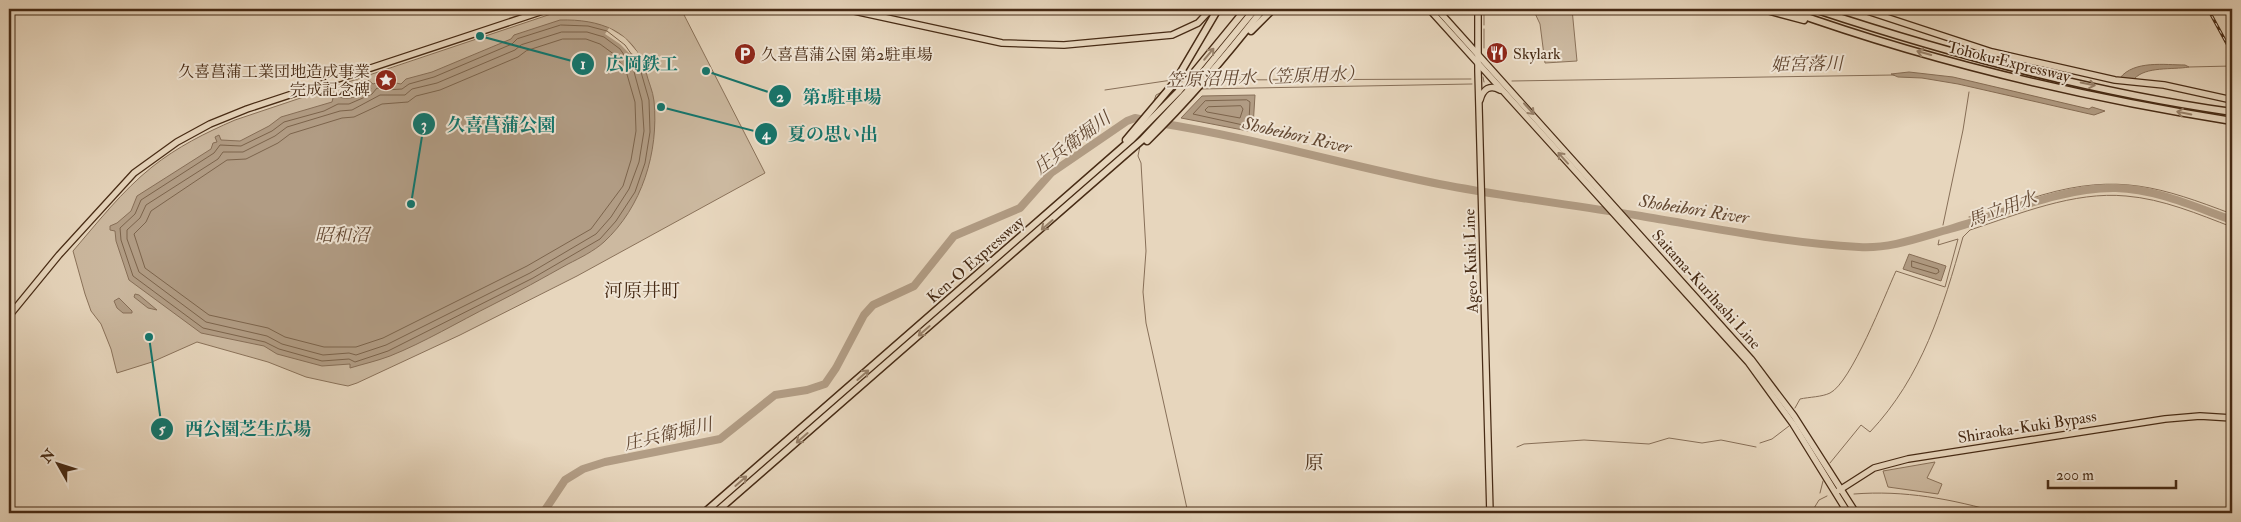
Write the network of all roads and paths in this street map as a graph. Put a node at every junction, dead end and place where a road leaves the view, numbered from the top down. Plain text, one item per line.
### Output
1 (549, 9) edge
2 (845, 9) edge
3 (1211, 9) edge
4 (1218, 9) edge
5 (1246, 9) edge
6 (1255, 9) edge
7 (1263, 9) edge
8 (1273, 9) edge
9 (1429, 9) edge
10 (1437, 9) edge
11 (1478, 9) edge
12 (1763, 9) edge
13 (1784, 9) edge
14 (1814, 9) edge
15 (1822, 9) edge
16 (1861, 9) edge
17 (1838, 17) junction
18 (1835, 26) junction
19 (1479, 31) junction
20 (1459, 34) junction
21 (1237, 43) junction
22 (1479, 56) junction
23 (1478, 63) junction
24 (1506, 94) junction
25 (2232, 100) edge
26 (1479, 101) junction
27 (2232, 112) edge
28 (2232, 121) edge
29 (1090, 177) junction
30 (1084, 192) junction
31 (9, 316) edge
32 (2232, 418) edge
33 (1838, 491) junction
34 (704, 513) edge
35 (715, 513) edge
36 (1490, 513) edge
37 (1848, 513) edge
38 (1856, 513) edge

1 - 31 main road
2 - 3 main road
4 - 29 highway
29 -> 5 highway, Ken-O Expressway
6 - 30 highway, Ken-O Expressway
7 - 21 highway
8 - 21 highway
9 - 23 main road, Saitama-Kurihashi Line
10 - 20 main road, Saitama-Kurihashi Line
11 - 19 main road, Ageo-Kuki Line
12 - 18 highway
13 - 18 highway, Tohoku Expressway
14 - 17 highway, Tohoku Expressway
15 - 17 highway
16 - 25 main road
17 -> 27 highway, Tohoku Expressway
28 -> 18 highway, Tohoku Expressway
19 - 20 main road
19 - 22 main road, Ageo-Kuki Line
20 - 22 main road, Saitama-Kurihashi Line
21 - 30 highway
22 - 23 main road, Ageo-Kuki Line
22 -> 33 main road, Saitama-Kurihashi Line
23 - 24 main road, Saitama-Kurihashi Line
23 - 26 main road, Ageo-Kuki Line
24 - 26 main road
33 -> 24 main road, Saitama-Kurihashi Line
26 - 36 main road, Ageo-Kuki Line
34 -> 29 highway, Ken-O Expressway
30 -> 35 highway, Ken-O Expressway
32 - 33 main road, Shiraoka-Kuki Bypass
33 - 37 main road, Saitama-Kurihashi Line
33 - 38 main road, Saitama-Kurihashi Line

